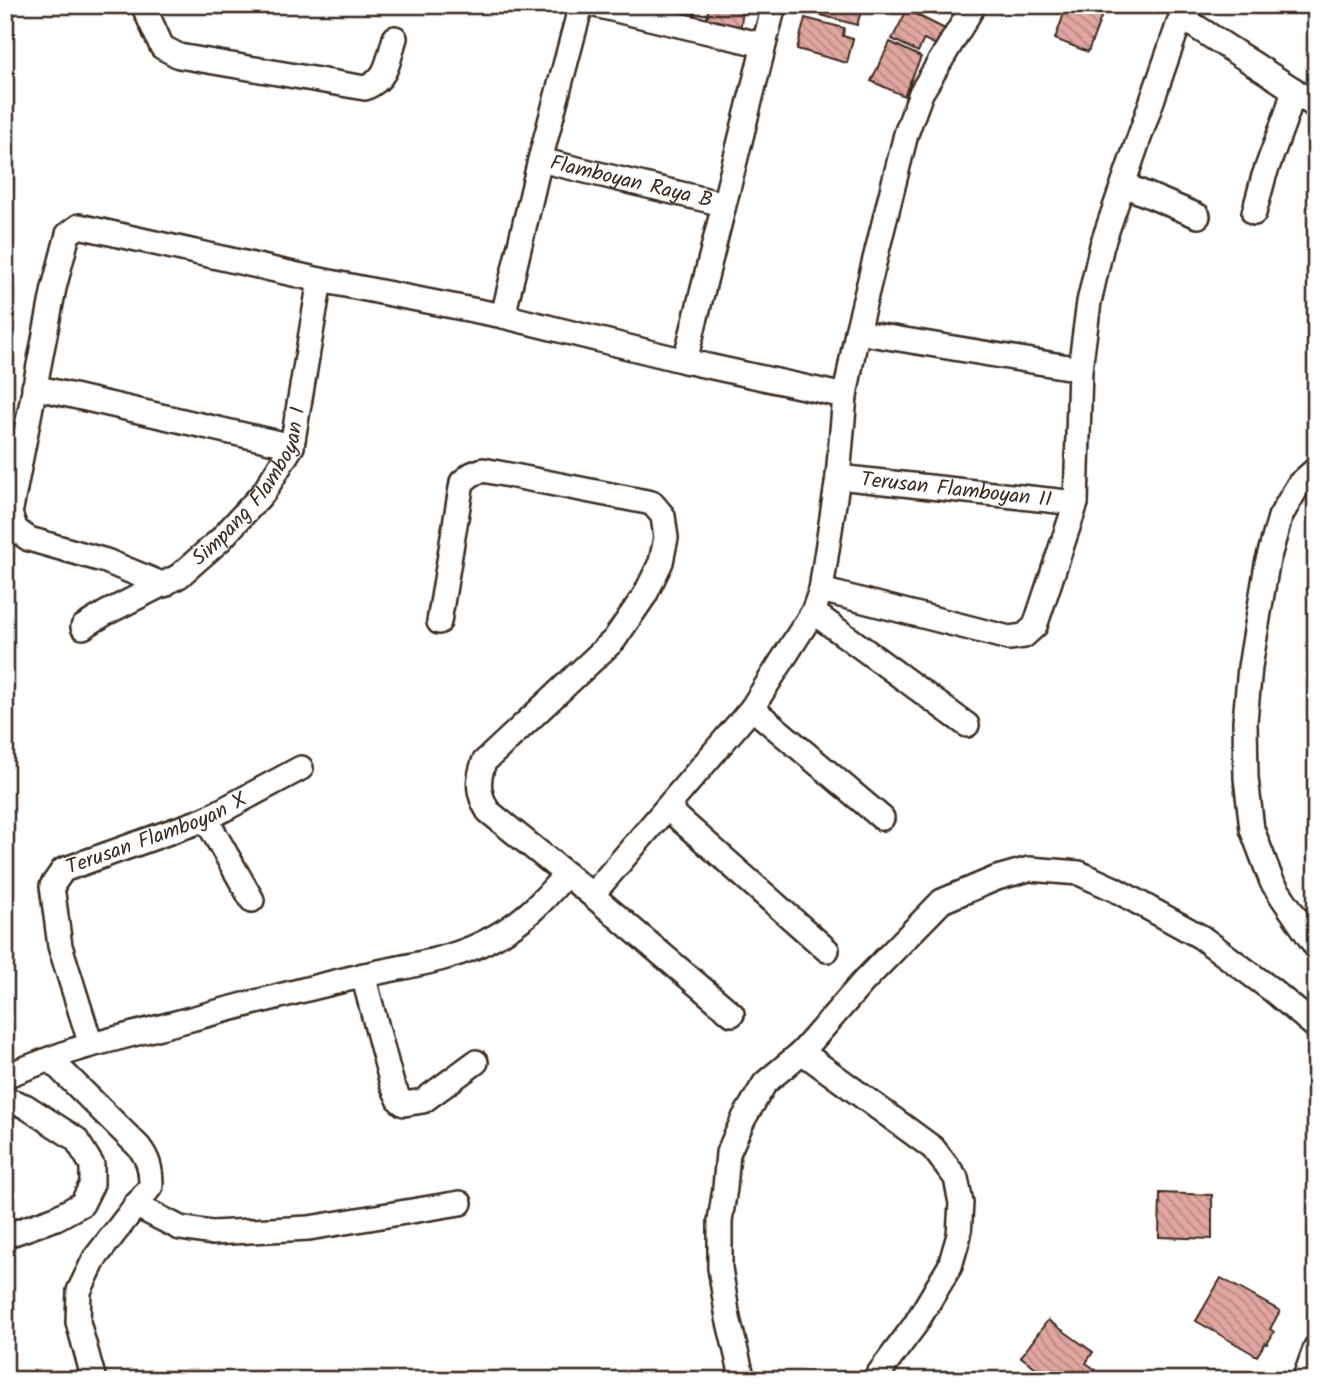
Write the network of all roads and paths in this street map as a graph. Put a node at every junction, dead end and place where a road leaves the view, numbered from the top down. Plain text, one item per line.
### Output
1 (143, 5) edge
2 (581, 5) edge
3 (595, 5) edge
4 (774, 5) edge
5 (974, 5) edge
6 (1182, 11) edge
7 (395, 38) dead end
8 (763, 45) junction
9 (1294, 90) junction
10 (1316, 107) edge
11 (540, 160) junction
12 (1124, 185) junction
13 (723, 204) junction
14 (1254, 213) dead end
15 (1198, 216) dead end
16 (320, 280) junction
17 (503, 316) junction
18 (857, 332) junction
19 (685, 361) junction
20 (1080, 369) junction
21 (34, 387) junction
22 (845, 396) junction
23 (292, 446) junction
24 (1316, 468) edge
25 (838, 477) junction
26 (1076, 503) junction
27 (164, 585) junction
28 (821, 590) junction
29 (813, 612) junction
30 (439, 622) dead end
31 (83, 627) dead end
32 (752, 708) junction
33 (967, 725) dead end
34 (300, 768) dead end
35 (667, 808) junction
36 (882, 818) dead end
37 (206, 819) junction
38 (566, 874) junction
39 (592, 895) junction
40 (252, 900) dead end
41 (1316, 947) edge
42 (827, 950) dead end
43 (363, 975) junction
44 (732, 1014) dead end
45 (1316, 1027) edge
46 (91, 1045) junction
47 (802, 1052) junction
48 (50, 1059) junction
49 (476, 1062) dead end
50 (5, 1076) edge
51 (5, 1099) edge
52 (460, 1203) dead end
53 (135, 1205) junction
54 (5, 1236) edge
55 (1316, 1347) edge
56 (94, 1380) edge
57 (743, 1380) edge
58 (874, 1380) edge
59 (1304, 1380) edge

1 - 7 street
2 - 11 street
3 - 8 street
4 - 8 street
5 - 18 street
6 - 9 street
6 - 12 street
8 - 13 street
9 - 10 street
9 - 14 street
11 - 13 street, Flamboyan Raya B
11 - 17 street
12 - 15 street
12 - 20 street
13 - 19 street
16 - 17 street
16 - 21 street
16 - 23 street, Simpang Flamboyan I
17 - 19 street
18 - 20 street
18 - 22 street
19 - 22 street
20 - 26 street
21 - 23 street
21 - 27 street
22 - 25 street
23 - 27 street, Simpang Flamboyan I
24 - 41 street
25 - 26 street, Terusan Flamboyan II
25 - 28 street
26 - 28 street
27 - 31 street, Simpang Flamboyan I
28 - 29 street
29 - 32 street
29 - 33 street
30 - 38 street
32 - 35 street
32 - 36 street
34 - 37 street, Terusan Flamboyan X
35 - 39 street
35 - 42 street
37 - 40 street
37 - 46 street, Terusan Flamboyan X
38 - 39 street
38 - 43 street
39 - 44 street
43 - 46 street
43 - 49 street
45 - 47 street
46 - 48 street
47 - 57 street
47 - 58 street
48 - 50 street
48 - 53 street
51 - 54 street
52 - 53 street
53 - 56 street
55 - 59 street

